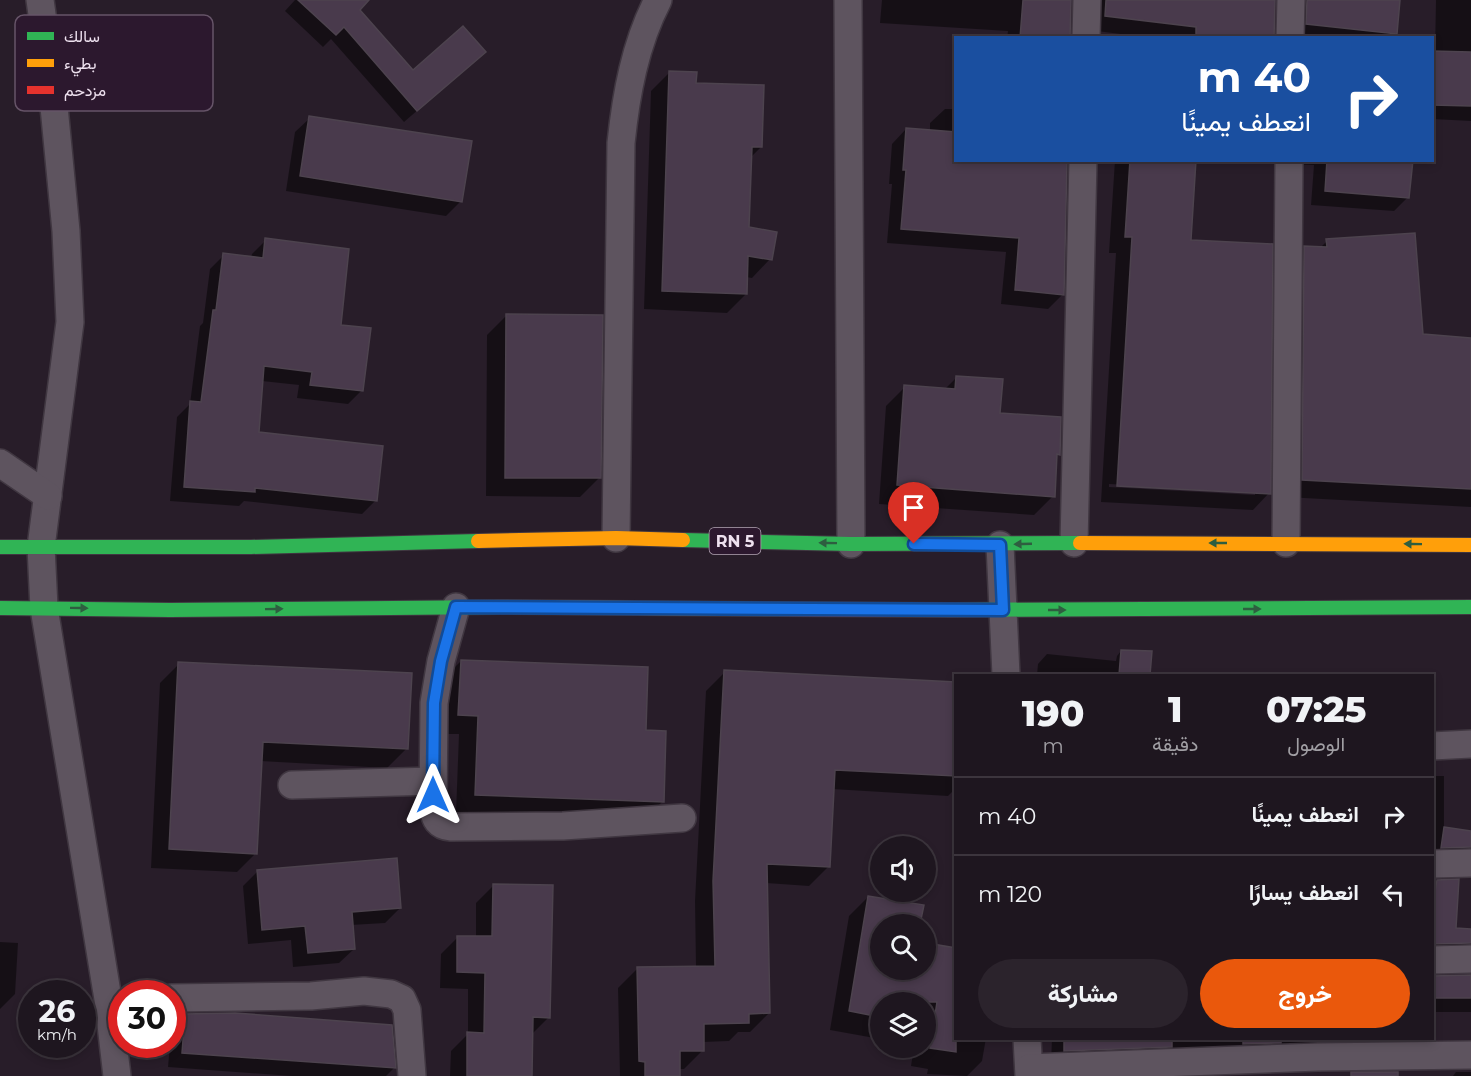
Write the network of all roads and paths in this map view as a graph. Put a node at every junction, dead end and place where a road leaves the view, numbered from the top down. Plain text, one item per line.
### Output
1 (40, 0) edge
2 (658, 0) edge
3 (848, 0) edge
4 (1087, 0) edge
5 (1291, 0) edge
6 (42, 15) edge
7 (1086, 36) edge
8 (1290, 36) edge
9 (54, 111) edge
10 (1083, 162) edge
11 (1289, 162) edge
12 (0, 464) edge
13 (48, 496) junction
14 (616, 538) junction
15 (1074, 543) junction
16 (1286, 543) junction
17 (851, 544) junction
18 (1000, 545) junction
19 (1471, 545) edge
20 (41, 547) junction
21 (0, 548) edge
22 (456, 607) junction
23 (1471, 607) edge
24 (0, 608) edge
25 (44, 608) junction
26 (1003, 610) junction
27 (1006, 674) edge
28 (1471, 744) edge
29 (1434, 746) edge
30 (433, 782) junction
31 (292, 785) dead end
32 (682, 819) dead end
33 (1471, 863) edge
34 (1434, 864) edge
35 (1471, 959) edge
36 (1434, 960) edge
37 (112, 980) edge
38 (186, 998) edge
39 (1028, 1040) edge
40 (1471, 1055) edge
41 (1318, 1057) edge
42 (117, 1058) edge
43 (1029, 1072) edge
44 (117, 1076) edge
45 (412, 1076) edge

1 - 6 street
2 - 14 street
3 - 17 street
4 - 7 street
5 - 8 street
9 - 13 street
10 - 15 street
11 - 16 street
12 - 13 street
13 - 20 street
17 -> 14 main road, RN 5
14 - 20 main road, RN 5
16 -> 15 main road, RN 5
15 -> 18 main road, RN 5
19 -> 16 main road, RN 5
17 - 18 main road, RN 5
18 - 26 street
20 - 21 main road, RN 5
20 - 25 street
25 -> 22 main road
22 - 26 main road
22 - 30 street
26 -> 23 main road
24 - 25 main road
25 - 37 street
26 - 27 street
28 - 29 street
30 - 31 street
30 - 32 street
33 - 34 street
35 - 36 street
38 - 45 street
39 - 43 street
40 - 41 street
41 - 43 street
42 - 44 street

